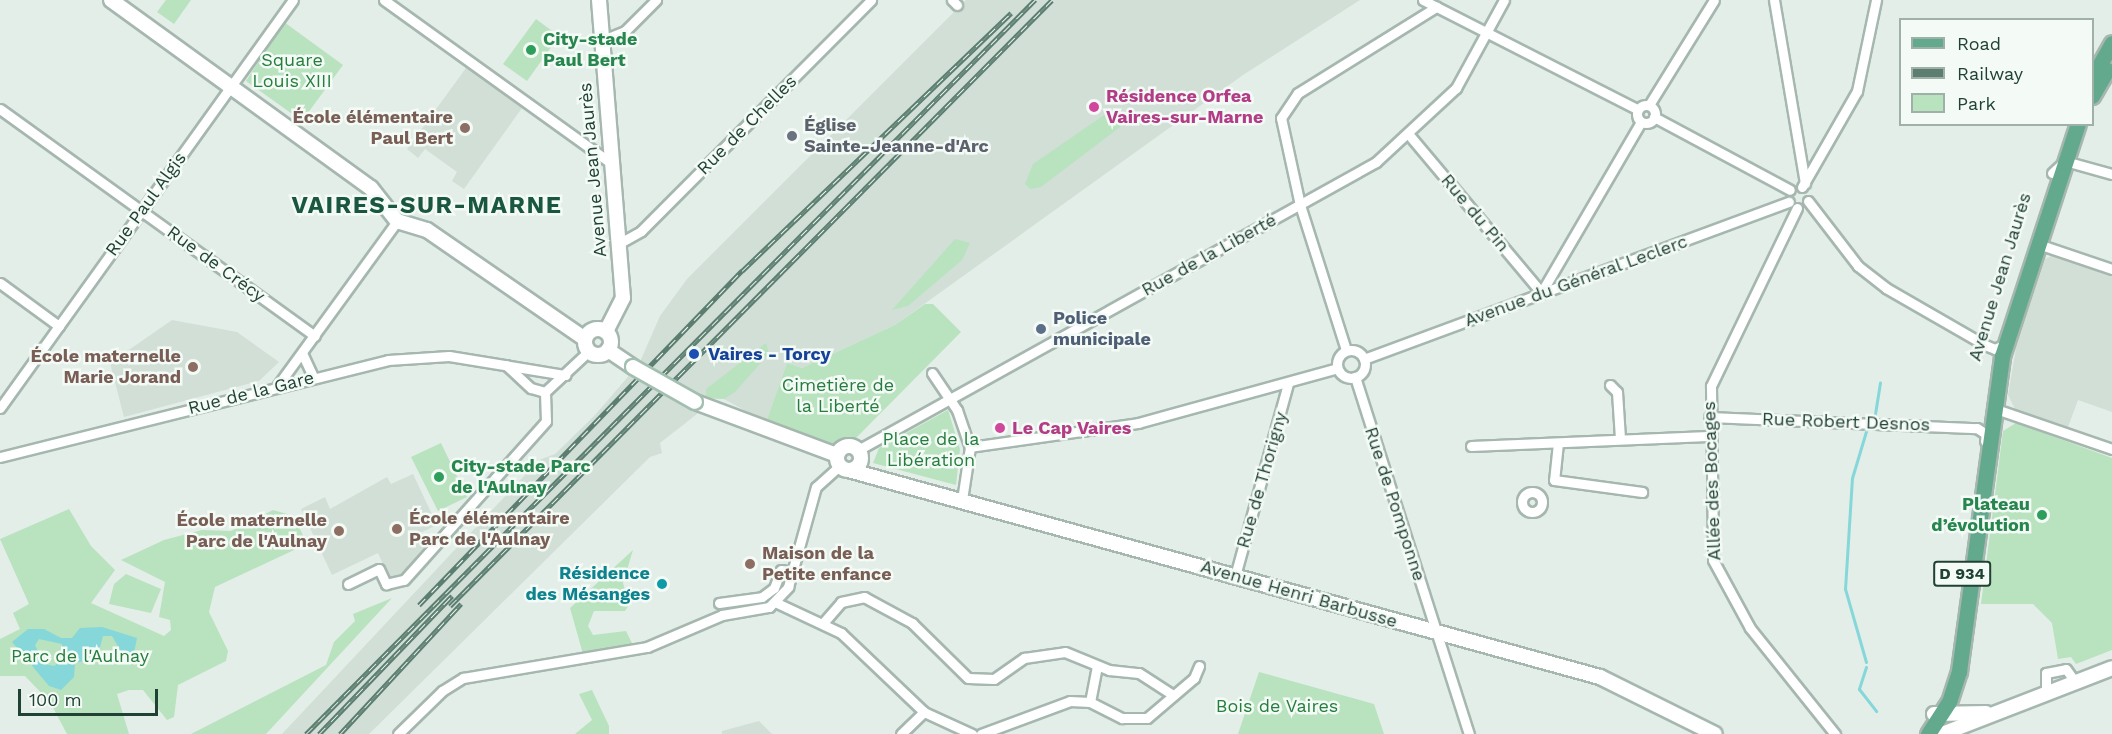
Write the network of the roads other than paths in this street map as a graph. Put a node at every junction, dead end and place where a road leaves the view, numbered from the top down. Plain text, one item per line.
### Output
1 (111, 0) edge
2 (293, 0) edge
3 (384, 0) edge
4 (599, 0) edge
5 (656, 0) edge
6 (871, 0) edge
7 (1423, 0) edge
8 (1504, 0) edge
9 (1714, 0) edge
10 (1774, 0) edge
11 (1876, 0) edge
12 (1436, 7) junction
13 (1489, 36) junction
14 (603, 40) junction
15 (2112, 43) edge
16 (2112, 61) edge
17 (2094, 74) edge
18 (231, 87) junction
19 (2094, 92) edge
20 (1649, 105) junction
21 (0, 109) edge
22 (1637, 109) junction
23 (1654, 117) junction
24 (1641, 122) junction
25 (2068, 126) edge
26 (2077, 126) edge
27 (1410, 136) junction
28 (2065, 161) junction
29 (612, 164) junction
30 (2052, 173) junction
31 (2112, 174) edge
32 (1803, 185) junction
33 (1790, 190) junction
34 (1808, 201) junction
35 (1300, 205) junction
36 (1793, 205) junction
37 (141, 211) junction
38 (397, 221) junction
39 (618, 244) junction
40 (2038, 244) junction
41 (2112, 269) edge
42 (0, 283) edge
43 (1541, 292) junction
44 (59, 326) junction
45 (606, 332) junction
46 (315, 336) junction
47 (587, 345) junction
48 (2000, 346) junction
49 (608, 350) junction
50 (1346, 350) junction
51 (302, 352) junction
52 (1364, 359) junction
53 (506, 365) junction
54 (1337, 368) junction
55 (932, 373) dead end
56 (565, 375) junction
57 (313, 377) junction
58 (1355, 377) junction
59 (1288, 384) junction
60 (1610, 384) dead end
61 (278, 385) junction
62 (545, 392) junction
63 (951, 399) junction
64 (0, 408) edge
65 (1993, 408) junction
66 (1708, 417) junction
67 (1983, 428) junction
68 (1707, 436) junction
69 (1620, 439) junction
70 (1558, 443) junction
71 (1471, 446) dead end
72 (1988, 446) junction
73 (970, 447) junction
74 (2112, 448) edge
75 (0, 457) edge
76 (849, 461) junction
77 (1554, 480) junction
78 (1642, 492) dead end
79 (1974, 492) junction
80 (1539, 494) dead end
81 (962, 500) junction
82 (1979, 510) junction
83 (792, 572) junction
84 (1235, 576) junction
85 (348, 584) dead end
86 (719, 603) dead end
87 (777, 603) junction
88 (823, 622) junction
89 (1436, 631) junction
90 (1199, 666) dead end
91 (1097, 667) junction
92 (2111, 672) edge
93 (1953, 694) junction
94 (1173, 695) junction
95 (1090, 702) junction
96 (1961, 709) junction
97 (924, 712) junction
98 (1938, 713) junction
99 (1991, 713) junction
100 (1948, 731) edge
101 (398, 734) edge
102 (901, 734) edge
103 (972, 734) edge
104 (981, 734) edge
105 (1469, 734) edge
106 (1715, 734) edge
107 (1835, 734) edge
108 (1920, 734) edge
109 (1928, 734) edge

1 - 18 main road
2 - 18 street, Rue Paul Algis
3 - 29 street
4 - 14 main road, Avenue Jean Jaurès
5 - 14 street
6 - 39 street, Rue de Chelles
7 - 12 street
8 - 13 street, Rue de la Liberté
9 - 20 street
10 - 32 street
11 - 32 street
12 - 13 street
12 - 35 street
13 - 22 street
13 - 27 street, Rue de la Liberté
14 - 29 main road, Avenue Jean Jaurès
15 - 17 main road
16 - 19 main road
18 - 37 street, Rue Paul Algis
18 - 38 main road
20 - 22 street
20 - 23 street
21 - 37 street, Rue de Crécy
22 - 24 street
23 - 24 street
23 - 33 street
24 - 43 street
25 - 30 main road, Avenue Jean Jaurès / D 934
26 - 28 main road, Avenue Jean Jaurès / D 934
27 - 35 street, Rue de la Liberté
27 - 43 street, Rue du Pin
28 - 30 street, Avenue Jean Jaurès
28 - 31 street
28 - 40 main road, Avenue Jean Jaurès / D 934
29 - 39 main road, Avenue Jean Jaurès
30 - 48 main road, Avenue Jean Jaurès / D 934
32 - 33 street
32 - 34 street
33 - 36 street
34 - 36 street, Avenue du Général Leclerc
34 - 48 street
35 - 50 street
35 - 63 street, Rue de la Liberté
36 - 43 street, Avenue du Général Leclerc
36 - 66 street, Allée des Bocages
37 - 44 street, Rue Paul Algis
37 - 46 street, Rue de Crécy
38 - 46 street
38 - 47 main road
39 - 45 main road, Avenue Jean Jaurès
40 - 41 street
40 - 48 main road, Avenue Jean Jaurès / D 934
42 - 44 street
43 - 52 street, Avenue du Général Leclerc
44 - 64 street, Rue Paul Algis
45 - 47 main road
45 - 49 main road
46 - 51 street
47 - 49 main road
47 - 56 street
48 - 65 main road, Avenue Jean Jaurès / D 934
48 - 67 main road, Avenue Jean Jaurès / D 934
49 - 76 main road, bridge
50 - 52 street
50 - 54 street
51 - 57 street
51 - 61 street
52 - 58 street
53 - 56 street, Rue de la Gare
53 - 57 street, Rue de la Gare
53 - 62 street
54 - 58 street
54 - 59 street
55 - 63 street
56 - 62 street
57 - 61 street, Rue de la Gare
58 - 89 street, Rue de Pomponne
59 - 73 street
59 - 84 street, Rue de Thorigny
60 - 69 street
61 - 75 street, Rue de la Gare
62 - 85 street
63 - 73 street
63 - 76 street, Rue de la Liberté
65 - 72 main road, D 934
65 - 74 street
66 - 67 street, Rue Robert Desnos
66 - 68 street, Allée des Bocages
67 - 72 street
67 - 79 main road, D 934
68 - 69 street
68 - 107 street, Allée des Bocages
69 - 70 street
70 - 71 street
70 - 77 street
72 - 82 main road, D 934
73 - 81 street
76 - 81 main road, Avenue Henri Barbusse
76 - 83 street, Rue de la Liberté
77 - 78 street
77 - 80 street
79 - 82 street
79 - 98 main road, D 934
81 - 84 main road, Avenue Henri Barbusse
82 - 93 main road, D 934
83 - 86 street
83 - 87 street, Rue de la Liberté
84 - 89 main road, Avenue Henri Barbusse
87 - 88 street
87 - 101 street
88 - 91 street
88 - 97 street
89 - 105 street, Rue de Pomponne
89 - 106 main road, Avenue Henri Barbusse
90 - 94 street
91 - 94 street
91 - 95 street
92 - 99 main road
93 - 96 main road
93 - 98 main road, D 934
94 - 95 street
95 - 104 street
96 - 98 main road
96 - 99 main road
97 - 102 street
97 - 103 street
98 - 100 main road
98 - 108 main road, D 934
98 - 109 main road, D 934
99 - 100 main road

